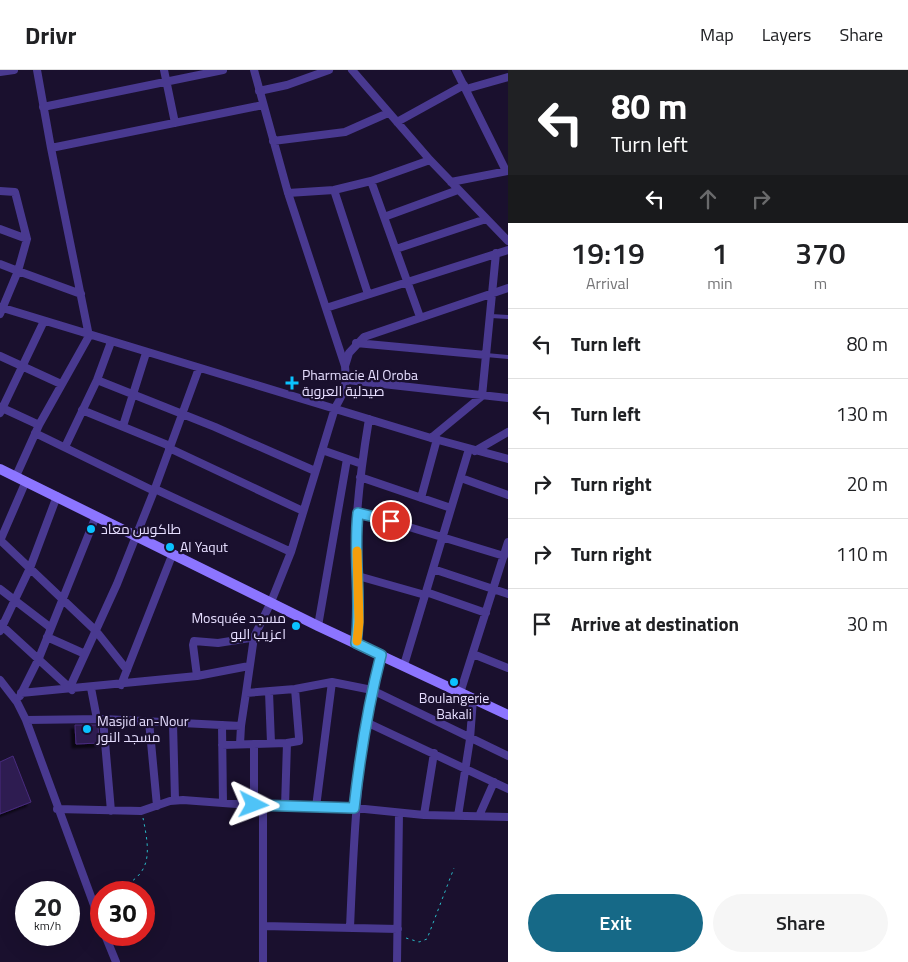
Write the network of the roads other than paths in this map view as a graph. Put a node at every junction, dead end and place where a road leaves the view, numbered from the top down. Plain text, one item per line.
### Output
1 (14, 70) edge
2 (37, 70) edge
3 (164, 70) edge
4 (223, 70) edge
5 (254, 70) edge
6 (329, 70) edge
7 (352, 70) edge
8 (456, 70) edge
9 (0, 72) edge
10 (508, 77) edge
11 (167, 82) junction
12 (465, 87) junction
13 (259, 91) junction
14 (263, 105) junction
15 (42, 107) junction
16 (388, 113) junction
17 (397, 122) junction
18 (175, 123) junction
19 (273, 141) junction
20 (51, 148) junction
21 (430, 160) junction
22 (507, 171) edge
23 (372, 181) junction
24 (451, 182) junction
25 (334, 190) junction
26 (458, 190) junction
27 (0, 191) edge
28 (288, 192) junction
29 (384, 216) junction
30 (486, 219) junction
31 (0, 229) edge
32 (27, 240) junction
33 (508, 242) edge
34 (396, 249) junction
35 (508, 250) edge
36 (496, 254) junction
37 (0, 264) edge
38 (18, 271) junction
39 (408, 281) junction
40 (508, 288) edge
41 (494, 293) junction
42 (81, 294) junction
43 (368, 294) junction
44 (326, 308) junction
45 (1, 310) edge
46 (491, 316) junction
47 (420, 317) junction
48 (508, 317) edge
49 (44, 321) junction
50 (89, 336) junction
51 (111, 342) junction
52 (356, 343) junction
53 (146, 352) junction
54 (486, 355) junction
55 (0, 356) edge
56 (508, 358) edge
57 (345, 366) junction
58 (22, 367) junction
59 (198, 368) junction
60 (97, 380) junction
61 (347, 380) junction
62 (60, 384) junction
63 (134, 395) junction
64 (482, 396) junction
65 (508, 398) edge
66 (335, 408) junction
67 (1, 409) edge
68 (82, 410) junction
69 (182, 414) junction
70 (369, 419) junction
71 (39, 425) junction
72 (123, 426) junction
73 (508, 432) edge
74 (35, 434) junction
75 (434, 439) junction
76 (170, 446) junction
77 (64, 447) junction
78 (322, 450) junction
79 (472, 450) junction
80 (347, 459) junction
81 (508, 459) edge
82 (362, 464) junction
83 (0, 469) edge
84 (315, 471) junction
85 (16, 476) junction
86 (360, 477) junction
87 (461, 478) junction
88 (26, 481) junction
89 (155, 490) junction
90 (508, 495) edge
91 (57, 496) junction
92 (421, 498) junction
93 (451, 508) junction
94 (303, 511) junction
95 (358, 513) junction
96 (96, 516) junction
97 (137, 536) junction
98 (442, 538) junction
99 (0, 540) edge
100 (508, 542) edge
101 (290, 552) junction
102 (173, 554) junction
103 (504, 556) junction
104 (30, 568) junction
105 (433, 569) junction
106 (358, 576) junction
107 (0, 589) edge
108 (494, 589) junction
109 (425, 594) junction
110 (508, 594) edge
111 (63, 598) junction
112 (15, 600) junction
113 (272, 602) junction
114 (486, 613) junction
115 (318, 626) junction
116 (1, 627) edge
117 (51, 628) junction
118 (96, 631) junction
119 (47, 637) junction
120 (250, 638) dead end
121 (356, 643) junction
122 (85, 654) junction
123 (473, 654) junction
124 (381, 655) junction
125 (39, 658) junction
126 (404, 665) junction
127 (249, 666) junction
128 (508, 668) edge
129 (126, 670) junction
130 (197, 676) junction
131 (0, 680) edge
132 (332, 682) junction
133 (121, 685) junction
134 (71, 688) junction
135 (91, 688) junction
136 (295, 689) junction
137 (372, 690) junction
138 (269, 692) junction
139 (21, 693) junction
140 (460, 693) junction
141 (246, 694) junction
142 (473, 699) junction
143 (17, 702) junction
144 (508, 715) edge
145 (100, 719) junction
146 (26, 720) junction
147 (149, 721) junction
148 (366, 722) junction
149 (173, 723) junction
150 (222, 725) junction
151 (241, 726) junction
152 (470, 739) junction
153 (270, 743) junction
154 (287, 743) junction
155 (240, 744) junction
156 (254, 744) junction
157 (222, 745) junction
158 (434, 753) junction
159 (508, 756) edge
160 (466, 768) junction
161 (494, 782) junction
162 (508, 789) edge
163 (176, 800) junction
164 (223, 803) junction
165 (254, 805) junction
166 (157, 806) junction
167 (263, 806) junction
168 (285, 807) junction
169 (316, 807) junction
170 (354, 808) junction
171 (57, 809) junction
172 (111, 811) junction
173 (398, 813) junction
174 (424, 815) junction
175 (458, 816) junction
176 (479, 816) junction
177 (508, 817) edge
178 (90, 895) edge
179 (263, 926) junction
180 (350, 928) junction
181 (398, 932) junction
182 (109, 946) edge
183 (116, 962) edge
184 (263, 962) edge
185 (397, 962) edge

1 - 9 street
2 - 15 street
3 - 11 street
4 - 11 street
5 - 13 street
6 - 13 street
7 - 16 street
8 - 12 street
10 - 12 street
11 - 15 street
11 - 18 street
12 - 17 street
12 - 22 street
13 - 14 street
14 - 18 street
14 - 19 street
15 - 20 street
16 - 17 street
16 - 19 street
17 - 21 street
18 - 20 street
19 - 28 street
20 - 42 street
21 - 23 street
21 - 24 street
22 - 24 street
23 - 25 street
23 - 29 street
24 - 26 street
25 - 28 street
25 - 43 street
26 - 29 street
26 - 30 street
27 - 32 street
28 - 44 street
29 - 34 street
30 - 33 street
30 - 34 street
31 - 32 street
32 - 38 street
34 - 39 street
35 - 36 street
36 - 39 street
36 - 41 street
37 - 38 street
38 - 42 street
38 - 45 street
39 - 43 street
39 - 47 street
40 - 41 street
41 - 46 street
41 - 47 street
42 - 50 street
43 - 44 street
44 - 57 street
45 - 49 street
46 - 48 lane
46 - 54 street
47 - 52 street
49 - 50 street
49 - 58 street
50 - 51 street
50 - 62 street
51 - 53 street
51 - 60 street
52 - 54 street
52 - 57 street
53 - 59 street
53 - 63 street
54 - 56 lane
54 - 64 street
55 - 58 street
57 - 61 street
58 - 62 street
58 - 67 street
59 - 66 street
59 - 69 street
60 - 63 street
60 - 68 street
61 - 64 street
61 - 66 street
62 - 71 street
63 - 69 street
63 - 72 street
64 - 65 street
64 - 75 street
66 - 70 street
66 - 78 street
67 - 71 street
68 - 72 street
68 - 77 street
69 - 76 street
69 - 84 street
70 - 75 street
70 - 82 street
71 - 74 street
72 - 76 street
73 - 79 street
74 - 77 street
74 - 85 street
75 - 79 street
75 - 92 street
76 - 89 street
76 - 94 street
77 - 89 street
78 - 80 street
78 - 84 street
79 - 81 street
79 - 87 street
80 - 82 street
80 - 115 street
82 - 86 street
83 - 85 main road
84 - 94 street
85 - 88 main road
86 - 92 street
86 - 95 street
87 - 90 street
87 - 93 street
88 - 91 main road
88 - 99 street
89 - 97 street
89 - 101 street
91 - 96 main road
91 - 104 street
92 - 93 street
93 - 98 street
94 - 101 street
95 - 98 street
95 - 106 street
96 - 97 main road
96 - 111 street
97 - 102 main road
97 - 118 street
98 - 103 street
98 - 105 street
99 - 104 street
100 - 103 street
101 - 113 street
102 - 113 main road
102 - 129 street
103 - 108 street
104 - 111 street
104 - 112 street
105 - 108 street
105 - 109 street
106 - 109 street
106 - 121 street
107 - 112 street
108 - 110 street
108 - 114 street
109 - 114 street
109 - 126 street
111 - 117 street
111 - 118 street
112 - 116 street
112 - 117 street
113 - 115 main road
113 - 127 street
114 - 123 street
115 - 121 main road
116 - 125 street
117 - 119 street
118 - 122 street
118 - 129 street
119 - 122 street
119 - 125 street
120 - 130 street
121 - 124 main road
122 - 134 street
123 - 128 street
123 - 140 street
124 - 126 main road
124 - 137 street
125 - 134 street
125 - 139 street
126 - 140 main road
127 - 130 street
127 - 141 street
129 - 133 street
130 - 133 street
131 - 143 street
132 - 136 street
132 - 137 street
132 - 169 street
133 - 135 street
134 - 135 street
134 - 139 street
135 - 145 street
136 - 138 street
136 - 154 street
137 - 148 street
137 - 152 street
138 - 141 street
138 - 153 street
139 - 143 street
140 - 142 main road
141 - 151 street
142 - 144 main road
142 - 152 street
143 - 146 street
145 - 146 street
145 - 147 street
145 - 172 street
146 - 171 street
147 - 149 street
147 - 166 street
148 - 158 street
148 - 170 street
149 - 150 street
149 - 163 street
150 - 151 street
150 - 157 street
151 - 155 street
152 - 159 street
152 - 160 street
153 - 154 street
153 - 156 street
154 - 168 street
155 - 156 street
155 - 157 street
156 - 165 street
157 - 164 street
158 - 160 street
158 - 174 street
160 - 161 street
160 - 175 street
161 - 162 street
161 - 176 street
163 - 164 street
163 - 166 street
164 - 165 street
165 - 167 street
166 - 172 street
167 - 168 street
167 - 179 street
168 - 169 street
169 - 170 street
170 - 173 street
170 - 180 street
171 - 172 street
171 - 178 street
173 - 174 street
173 - 181 street
174 - 175 street
175 - 176 street
176 - 177 street
179 - 180 street
179 - 184 street
180 - 181 street
181 - 185 street
182 - 183 street

